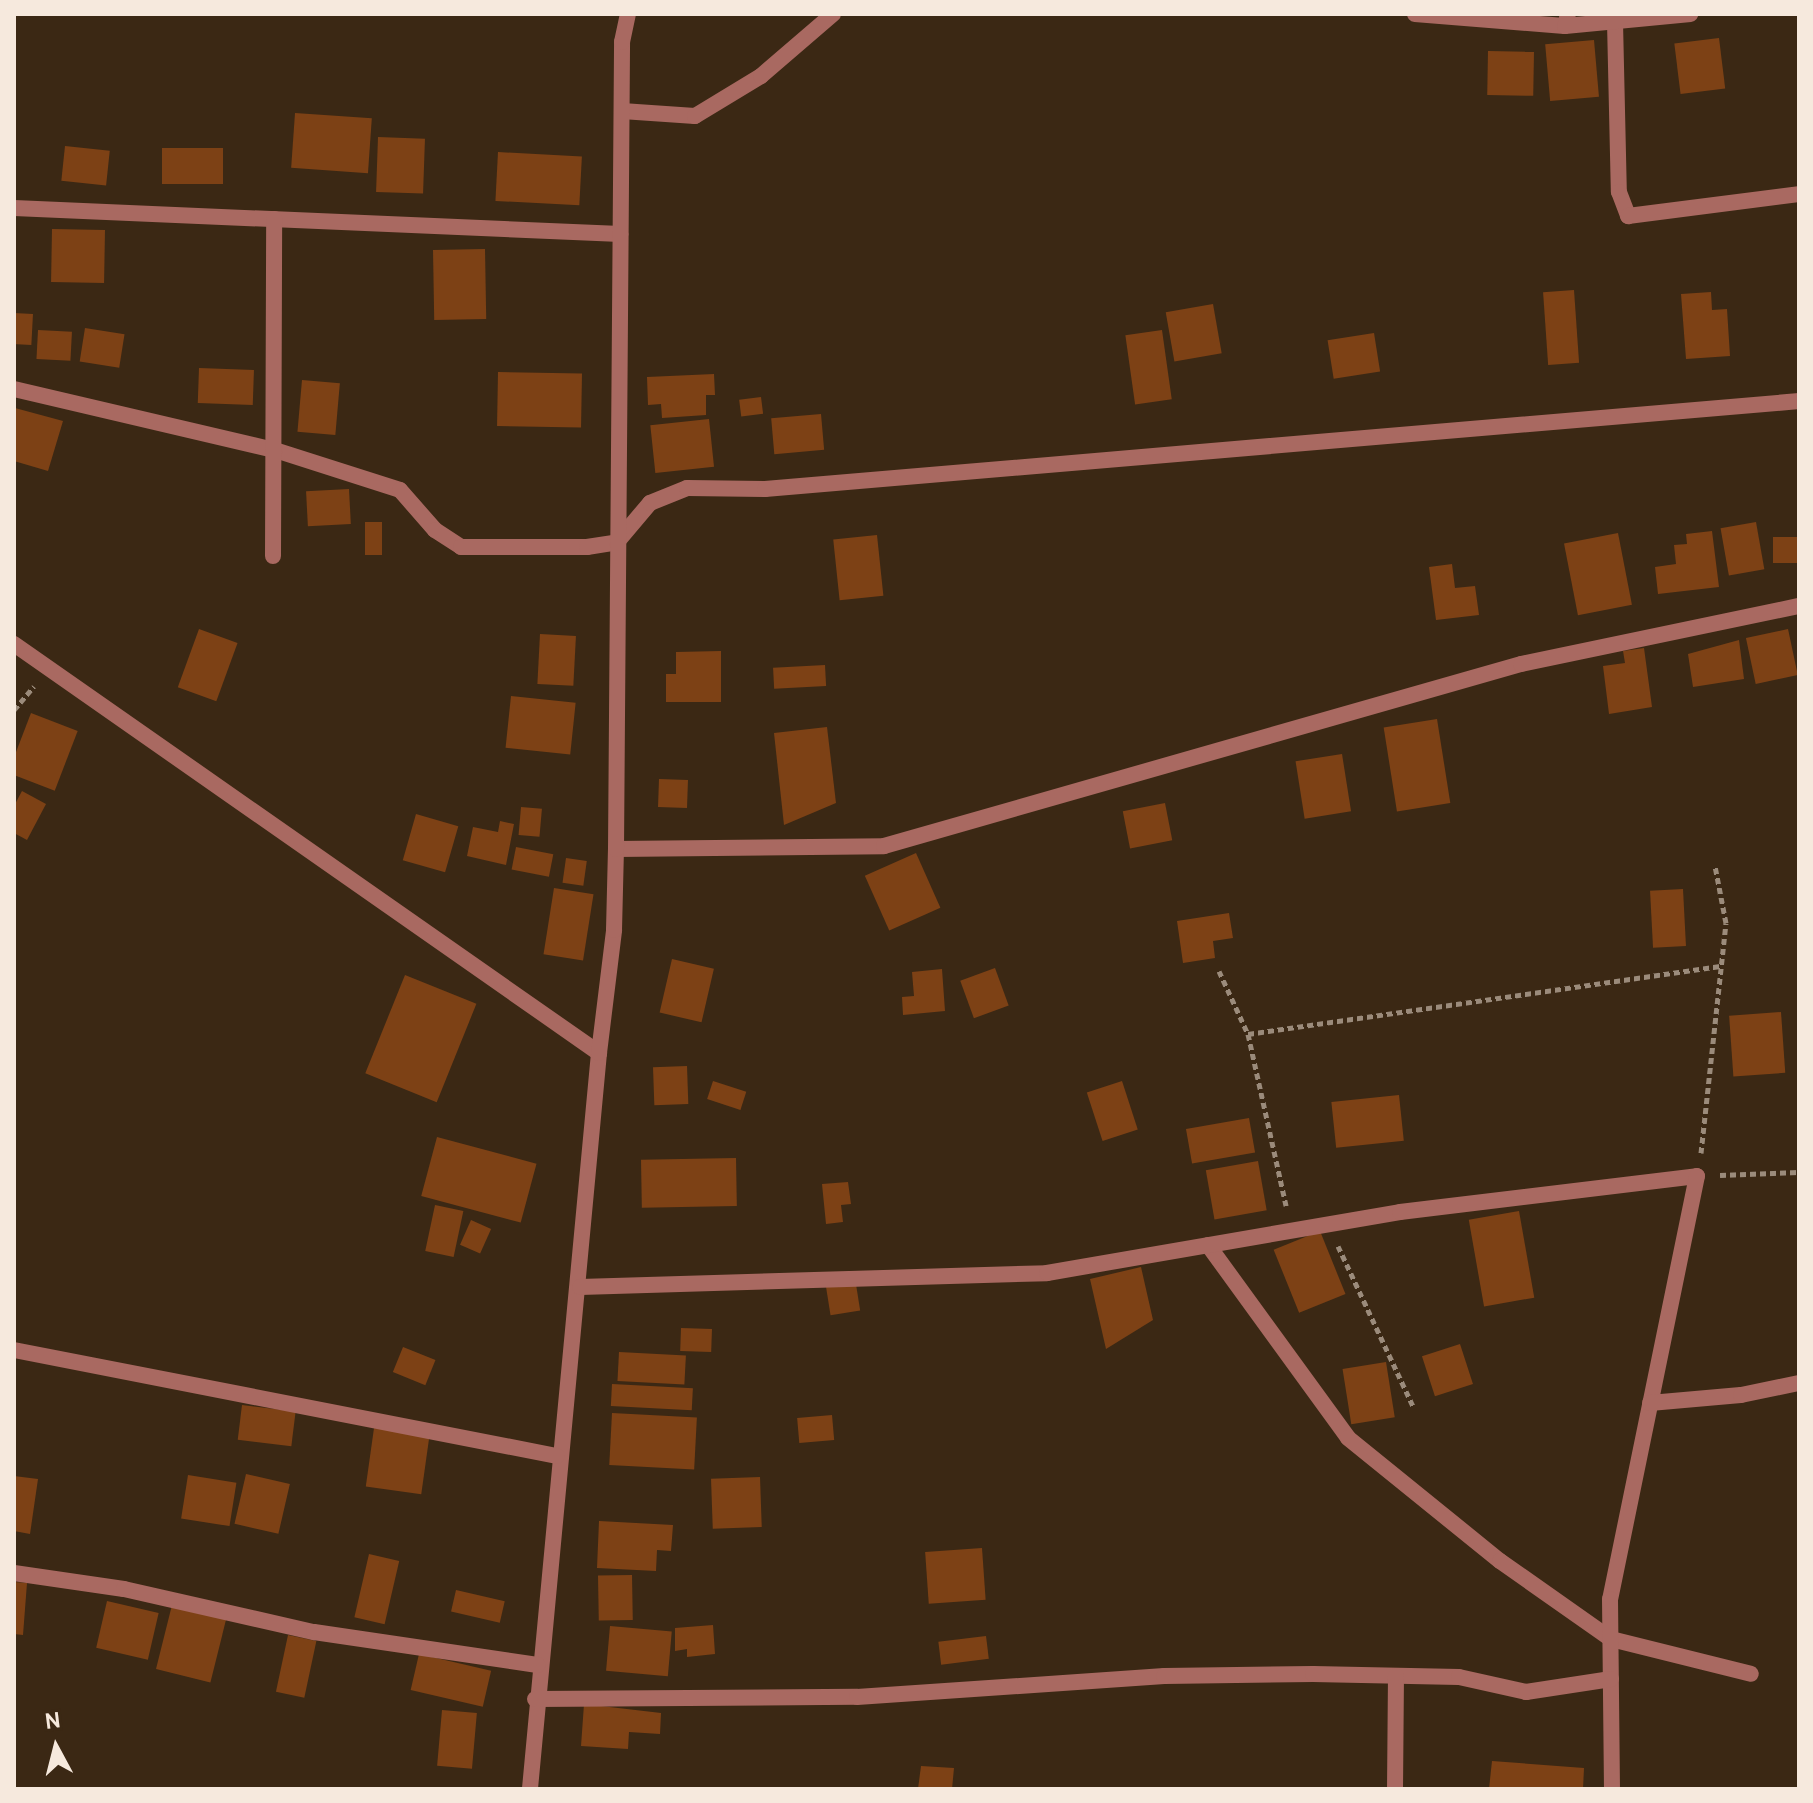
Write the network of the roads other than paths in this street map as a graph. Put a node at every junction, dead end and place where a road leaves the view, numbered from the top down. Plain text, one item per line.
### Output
1 (628, 14) edge
2 (833, 14) edge
3 (1415, 14) edge
4 (1690, 14) edge
5 (1567, 20) edge
6 (1615, 22) junction
7 (622, 111) junction
8 (1799, 194) edge
9 (14, 208) edge
10 (274, 219) junction
11 (620, 234) junction
12 (14, 389) edge
13 (1799, 401) edge
14 (275, 450) junction
15 (617, 542) junction
16 (273, 556) dead end
17 (1799, 606) edge
18 (14, 644) edge
19 (616, 849) junction
20 (599, 1053) junction
21 (1208, 1245) junction
22 (580, 1287) junction
23 (14, 1350) edge
24 (1799, 1383) edge
25 (1650, 1403) junction
26 (557, 1456) junction
27 (14, 1573) edge
28 (1611, 1639) junction
29 (538, 1665) junction
30 (1751, 1674) dead end
31 (1396, 1676) junction
32 (1611, 1679) junction
33 (535, 1699) junction
34 (530, 1789) edge
35 (1395, 1789) edge
36 (1612, 1789) edge

1 - 7 street
2 - 7 street
3 - 5 street
4 - 6 street
5 - 6 street
6 - 8 street
7 - 11 street
9 - 10 street
10 - 11 street
10 - 14 street
11 - 15 street
12 - 14 street
13 - 15 street
14 - 15 street
14 - 16 street
15 - 19 street
17 - 19 street
18 - 20 street
19 - 20 street
20 - 22 street
21 - 22 street
21 - 25 street
21 - 28 street
22 - 26 street
23 - 26 street
24 - 25 street
25 - 28 street
26 - 29 street
27 - 29 street
28 - 30 street
28 - 32 street
29 - 33 street
31 - 32 street
31 - 33 street
31 - 35 street
32 - 36 street
33 - 34 street

